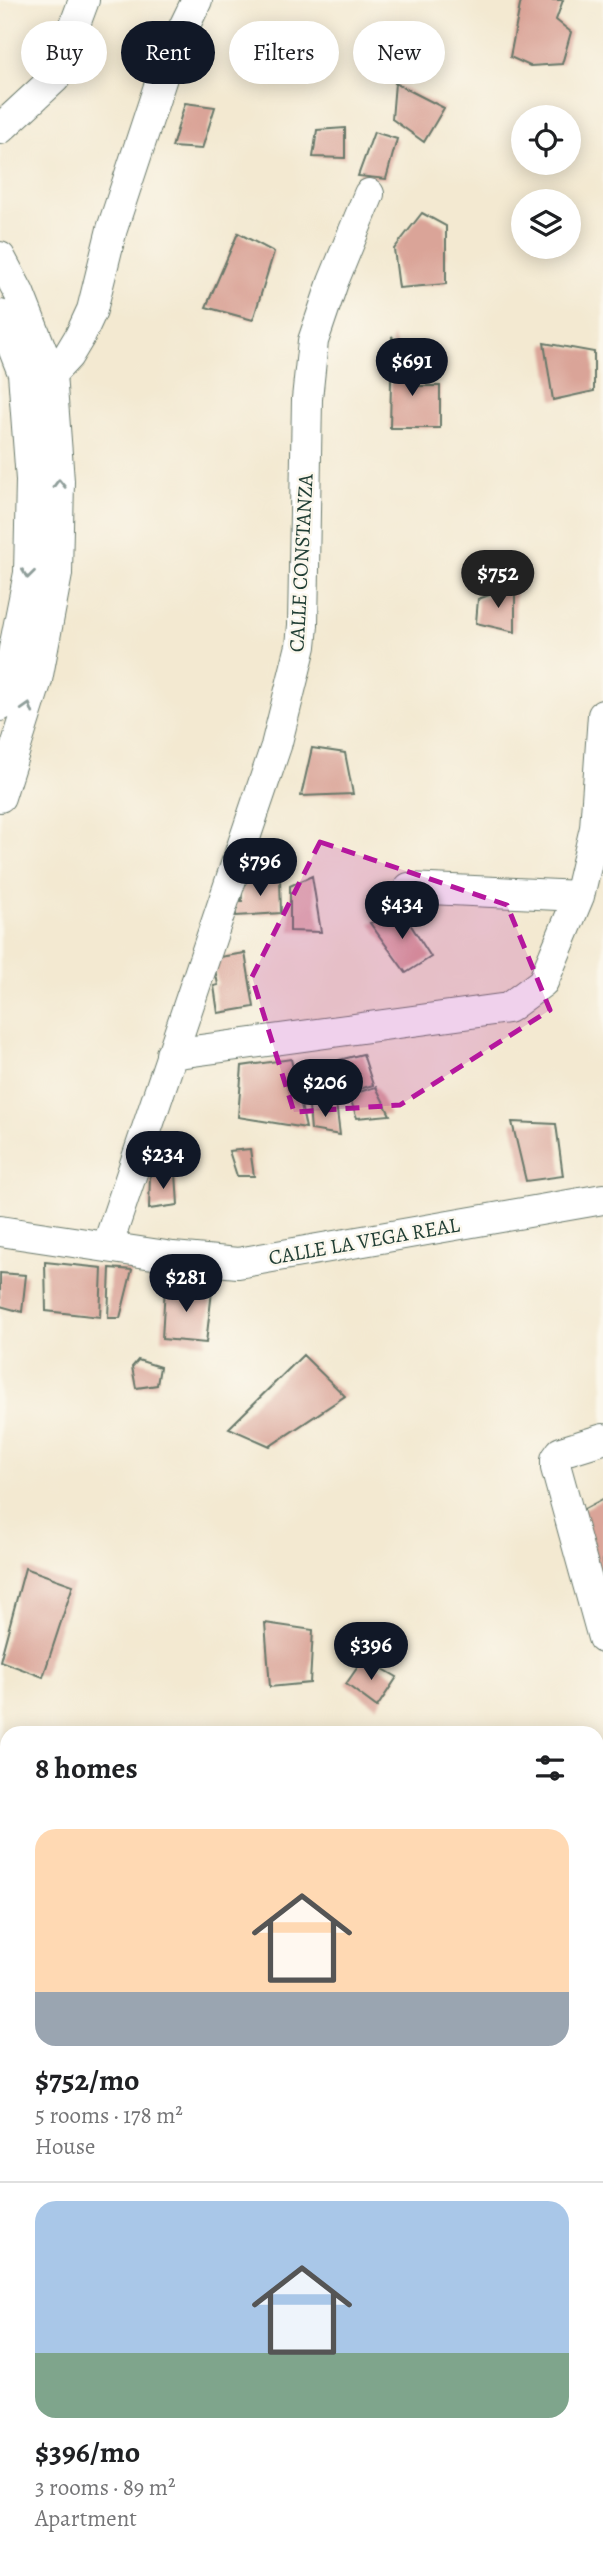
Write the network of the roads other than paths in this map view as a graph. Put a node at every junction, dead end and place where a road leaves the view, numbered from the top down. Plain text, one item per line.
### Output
1 (84, 0) edge
2 (197, 0) edge
3 (0, 129) edge
4 (369, 194) dead end
5 (0, 257) edge
6 (0, 315) edge
7 (38, 379) junction
8 (0, 706) edge
9 (603, 715) edge
10 (0, 797) edge
11 (409, 888) dead end
12 (579, 897) junction
13 (171, 1054) junction
14 (603, 1199) edge
15 (0, 1231) edge
16 (107, 1247) junction
17 (603, 1439) edge
18 (599, 1604) edge
19 (603, 1638) edge

1 - 3 street
2 - 7 street
4 - 13 street, CALLE CONSTANZA
5 - 7 street
6 - 7 street
7 -> 8 street
10 -> 7 street
9 - 12 street
11 - 12 street
12 - 13 street
13 - 16 street, CALLE CONSTANZA
14 - 16 street, CALLE LA VEGA REAL
15 - 16 street, CALLE LA VEGA REAL
17 - 18 street
18 - 19 street

